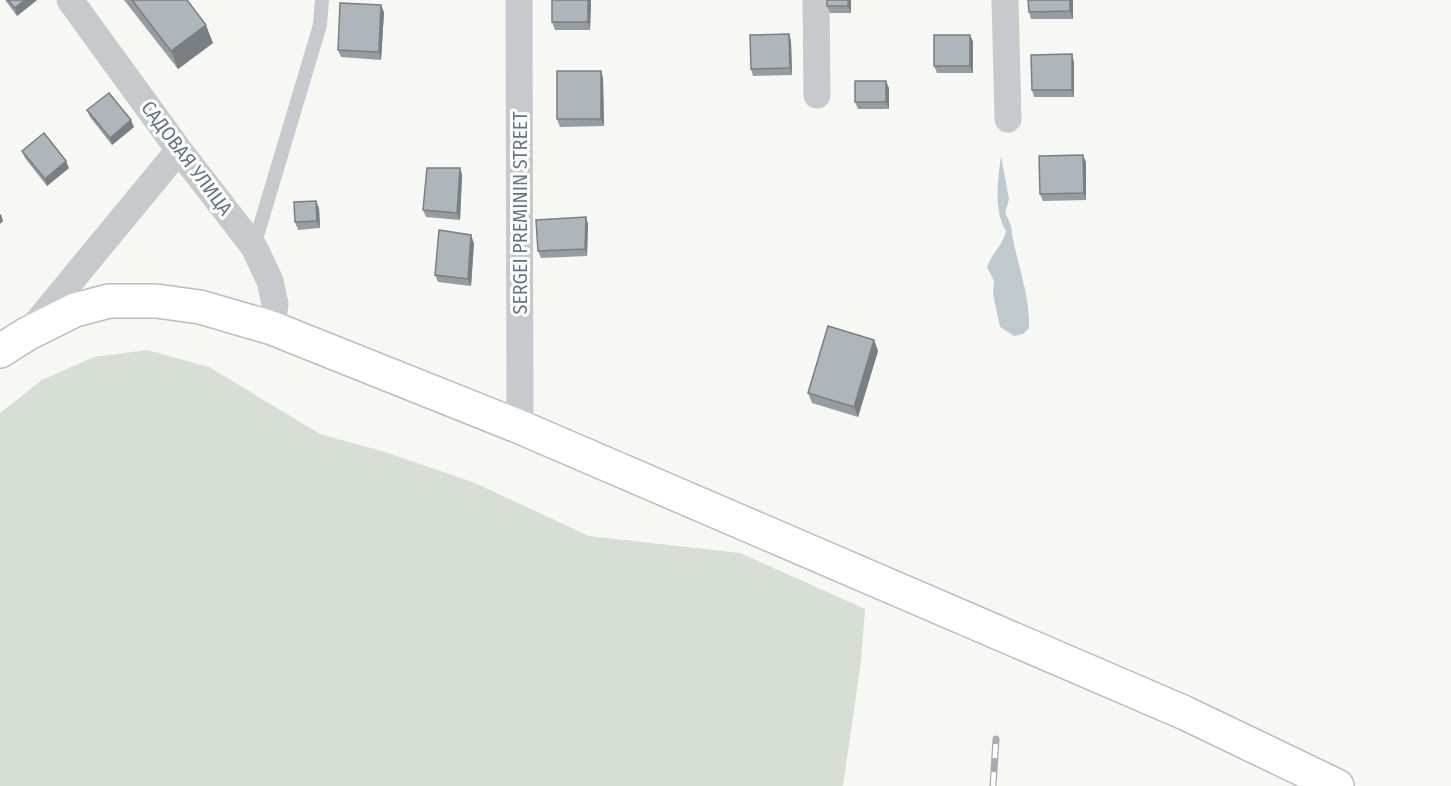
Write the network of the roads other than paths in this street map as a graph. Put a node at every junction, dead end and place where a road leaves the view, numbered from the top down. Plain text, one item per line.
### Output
1 (70, 0) edge
2 (322, 0) edge
3 (519, 0) edge
4 (816, 0) edge
5 (1005, 0) edge
6 (817, 95) dead end
7 (1008, 119) dead end
8 (179, 150) junction
9 (254, 247) junction
10 (272, 328) junction
11 (27, 334) junction
12 (0, 351) edge
13 (520, 427) junction
14 (1337, 786) edge

1 - 8 street, САДОВАЯ УЛИЦА
2 - 9 lane
3 - 13 street, SERGEI PREMININ STREET
4 - 6 street
5 - 7 street
8 - 9 street, САДОВАЯ УЛИЦА
8 - 11 street
9 - 10 street, САДОВАЯ УЛИЦА
10 - 11 street
10 - 13 street
11 - 12 street
13 - 14 street

